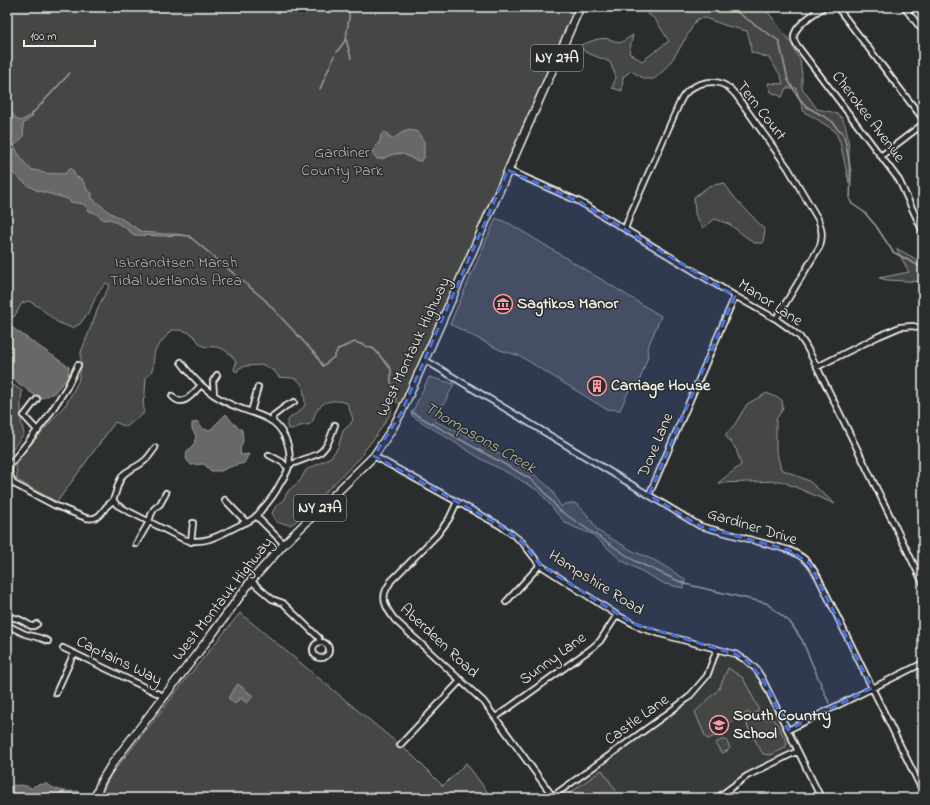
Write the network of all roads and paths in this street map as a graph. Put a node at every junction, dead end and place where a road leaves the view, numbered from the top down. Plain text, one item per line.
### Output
1 (580, 7) edge
2 (814, 7) edge
3 (824, 7) edge
4 (837, 7) edge
5 (904, 7) edge
6 (817, 12) junction
7 (923, 31) edge
8 (923, 119) edge
9 (923, 124) edge
10 (881, 156) junction
11 (508, 170) junction
12 (625, 229) junction
13 (923, 232) edge
14 (735, 296) junction
15 (776, 320) junction
16 (923, 328) edge
17 (425, 360) junction
18 (181, 362) dead end
19 (78, 365) dead end
20 (817, 367) junction
21 (217, 375) dead end
22 (201, 386) junction
23 (258, 388) dead end
24 (214, 395) junction
25 (172, 396) dead end
26 (37, 399) dead end
27 (294, 402) dead end
28 (251, 412) junction
29 (272, 421) junction
30 (335, 425) dead end
31 (38, 431) junction
32 (155, 448) dead end
33 (269, 455) dead end
34 (374, 456) junction
35 (289, 467) junction
36 (166, 493) dead end
37 (649, 495) junction
38 (113, 500) junction
39 (225, 500) dead end
40 (457, 502) junction
41 (256, 516) junction
42 (150, 522) junction
43 (246, 522) junction
44 (193, 523) dead end
45 (191, 542) junction
46 (136, 544) dead end
47 (284, 544) junction
48 (540, 565) junction
49 (251, 582) junction
50 (923, 583) edge
51 (506, 602) dead end
52 (617, 615) junction
53 (7, 619) edge
54 (37, 624) dead end
55 (7, 625) edge
56 (48, 641) dead end
57 (319, 641) dead end
58 (63, 648) dead end
59 (717, 649) junction
60 (74, 653) junction
61 (923, 663) edge
62 (460, 680) junction
63 (872, 688) junction
64 (56, 693) dead end
65 (165, 697) junction
66 (496, 717) junction
67 (788, 730) junction
68 (400, 745) dead end
69 (7, 748) edge
70 (798, 751) junction
71 (7, 761) edge
72 (923, 792) edge
73 (553, 797) edge
74 (95, 798) edge
75 (717, 798) edge
76 (821, 798) edge

1 - 11 main road, NY 27A
2 - 6 street
3 - 6 street
4 - 8 street
5 - 7 street
6 - 10 street, Cherokee Avenue
9 - 10 street
10 - 13 street, Cherokee Avenue
11 - 12 street, Manor Lane
11 - 17 main road, West Montauk Highway / NY 27A
12 - 14 street, Manor Lane
12 - 15 street, Tern Court
14 - 15 street, Manor Lane
14 - 37 street, Dove Lane
15 - 20 street, Manor Lane
16 - 20 street
17 - 34 main road, West Montauk Highway / NY 27A
17 - 37 street, Gardiner Drive
18 - 22 street
19 - 31 street
20 - 50 street, Manor Lane
21 - 24 street
22 - 24 street
22 - 25 street
23 - 28 street
24 - 28 street
26 - 31 street
27 - 29 street
28 - 29 street
29 - 35 street
30 - 35 street
31 - 38 street
32 - 38 street
33 - 35 street
34 - 40 street, Hampshire Road
34 - 47 main road, West Montauk Highway / NY 27A
35 - 41 street
36 - 42 street
37 - 63 street, Gardiner Drive
38 - 42 street
39 - 43 street
40 - 48 street, Hampshire Road
40 - 62 street, Aberdeen Road
41 - 43 street
41 - 47 street
42 - 45 street
42 - 46 street
43 - 45 street
44 - 45 street
47 - 49 main road, West Montauk Highway / NY 27A
48 - 51 street
48 - 52 street, Hampshire Road
49 - 57 street
49 - 65 main road, West Montauk Highway / NY 27A
52 - 59 street, Hampshire Road
52 - 66 street, Sunny Lane
53 - 54 street
55 - 56 street
58 - 60 street, Captains Way
59 - 67 street, Hampshire Road
59 - 73 street, Castle Lane
60 - 64 street
60 - 65 street, Captains Way
61 - 63 street
62 - 66 street, Aberdeen Road
62 - 68 street
63 - 67 street
63 - 72 street, Gardiner Drive
65 - 74 main road, West Montauk Highway / NY 27A
66 - 73 street, Aberdeen Road
67 - 70 street, Hampshire Road
69 - 71 street
70 - 75 street
70 - 76 street, Hampshire Road

